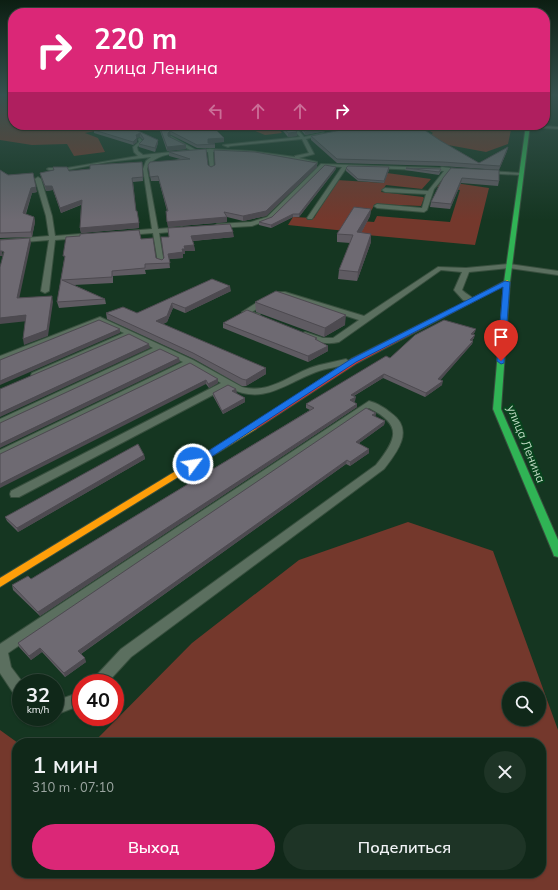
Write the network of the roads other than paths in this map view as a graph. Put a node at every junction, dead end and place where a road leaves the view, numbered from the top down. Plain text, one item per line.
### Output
1 (171, 137) edge
2 (311, 137) edge
3 (526, 137) edge
4 (303, 138) junction
5 (140, 139) edge
6 (210, 150) junction
7 (195, 151) junction
8 (236, 151) junction
9 (168, 153) junction
10 (312, 154) junction
11 (141, 156) junction
12 (292, 158) junction
13 (423, 162) edge
14 (322, 165) junction
15 (345, 166) junction
16 (49, 169) dead end
17 (212, 169) edge
18 (446, 169) junction
19 (468, 170) edge
20 (484, 172) edge
21 (521, 174) junction
22 (38, 179) dead end
23 (385, 190) dead end
24 (429, 193) junction
25 (377, 206) dead end
26 (310, 218) dead end
27 (207, 227) edge
28 (192, 228) edge
29 (155, 231) junction
30 (124, 233) edge
31 (84, 236) edge
32 (52, 238) junction
33 (0, 242) edge
34 (160, 263) edge
35 (509, 266) junction
36 (466, 270) junction
37 (558, 273) edge
38 (507, 282) junction
39 (44, 291) dead end
40 (471, 300) junction
41 (365, 319) junction
42 (267, 320) edge
43 (295, 330) edge
44 (129, 334) junction
45 (159, 348) junction
46 (0, 359) edge
47 (354, 361) junction
48 (190, 362) junction
49 (29, 377) edge
50 (228, 383) junction
51 (0, 423) edge
52 (0, 454) edge
53 (15, 494) dead end
54 (558, 553) edge
55 (1, 582) edge
56 (106, 674) edge
57 (12, 679) edge

1 - 7 lane
2 - 4 lane
3 - 21 street, улица Ленина
4 - 8 lane
4 - 10 lane
5 - 11 lane
6 - 7 lane
6 - 8 lane
6 - 17 lane
7 - 9 lane
8 - 12 lane
9 - 11 lane
9 - 29 lane
10 - 12 lane
10 - 14 lane
11 - 16 lane
12 - 14 lane
13 - 18 lane
14 - 15 lane
14 - 27 lane
15 - 18 lane
15 - 26 lane
18 - 19 lane
18 - 24 lane
20 - 21 lane
21 - 35 street, улица Ленина
22 - 32 lane
23 - 24 lane
24 - 25 lane
28 - 29 lane
29 - 30 lane
29 - 34 lane
31 - 32 lane
32 - 33 lane
32 - 39 lane
35 - 36 lane
35 - 37 lane
35 - 38 street, улица Ленина
36 - 40 lane
36 - 41 lane
38 - 40 street
38 - 54 street, улица Ленина
40 - 47 street
41 - 42 lane
41 - 43 lane
44 - 45 lane
44 - 46 lane
44 - 49 lane
45 - 48 lane
45 - 51 lane
47 - 50 lane
47 - 55 street
48 - 50 lane
48 - 52 lane
50 - 53 lane
56 - 57 lane

